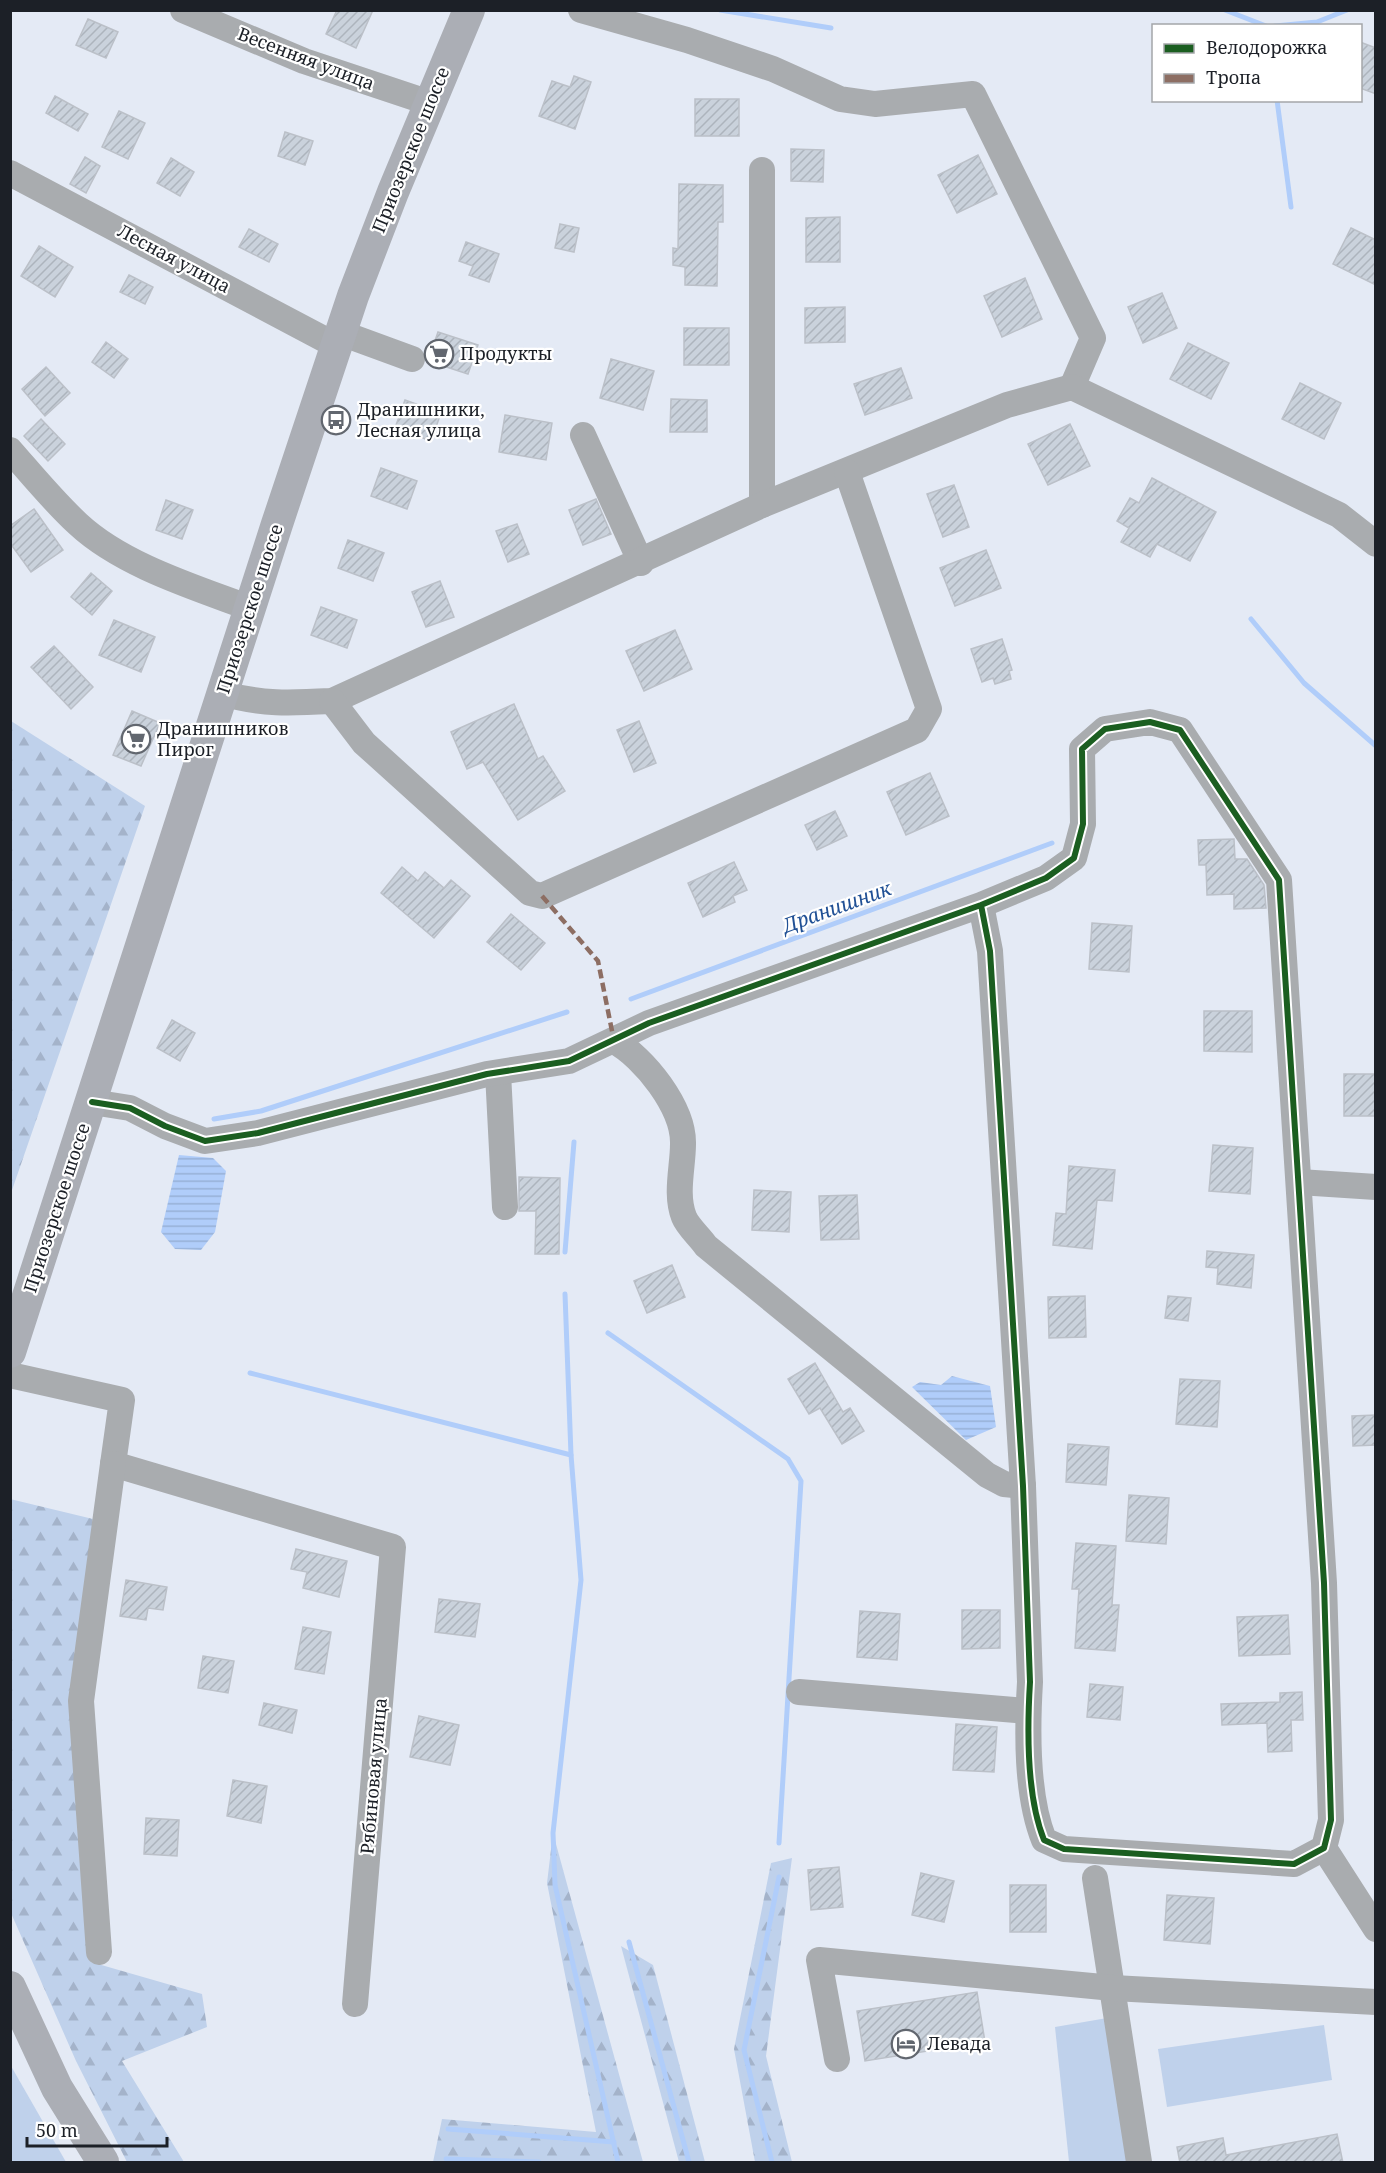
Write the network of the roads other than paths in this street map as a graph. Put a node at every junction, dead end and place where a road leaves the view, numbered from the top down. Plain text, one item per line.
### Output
1 (183, 10) edge
2 (469, 10) edge
3 (581, 10) edge
4 (430, 103) junction
5 (762, 170) dead end
6 (10, 173) edge
7 (339, 340) junction
8 (412, 359) dead end
9 (1072, 387) junction
10 (583, 435) dead end
11 (10, 450) edge
12 (848, 472) junction
13 (762, 505) junction
14 (1376, 544) edge
15 (641, 562) junction
16 (250, 608) junction
17 (223, 693) junction
18 (332, 701) junction
19 (981, 905) junction
20 (615, 1041) junction
21 (498, 1073) junction
22 (92, 1102) junction
23 (1299, 1182) junction
24 (1376, 1187) edge
25 (505, 1207) dead end
26 (10, 1352) edge
27 (10, 1375) edge
28 (113, 1464) junction
29 (1023, 1486) junction
30 (799, 1692) dead end
31 (1028, 1711) junction
32 (1324, 1848) junction
33 (1095, 1878) dead end
34 (1376, 1929) edge
35 (99, 1952) dead end
36 (10, 1987) edge
37 (1113, 1988) junction
38 (1376, 2002) edge
39 (355, 2004) dead end
40 (837, 2058) dead end
41 (103, 2163) edge
42 (1139, 2163) edge

1 - 4 street, Весенняя улица
2 - 4 main road, Приозерское шоссе
3 - 9 street
4 - 7 main road, Приозерское шоссе
5 - 13 street
6 - 7 street, Лесная улица
7 - 8 street, Лесная улица
7 - 16 main road, Приозерское шоссе
9 - 12 street
9 - 14 street
10 - 15 street
11 - 16 street
12 - 13 street
12 - 18 street
13 - 15 street
15 - 18 street
16 - 17 main road, Приозерское шоссе
17 - 18 street
17 - 22 main road, Приозерское шоссе
19 - 20 street
19 - 23 street
19 - 29 street
20 - 21 street
20 - 29 street
21 - 22 street
21 - 25 street
22 - 26 main road, Приозерское шоссе
23 - 24 street
23 - 32 street
27 - 28 street
28 - 35 street
28 - 39 street, Рябиновая улица
29 - 31 street
30 - 31 street
31 - 32 street
32 - 34 street
33 - 37 street
36 - 41 main road
37 - 38 street
37 - 40 street
37 - 42 street

